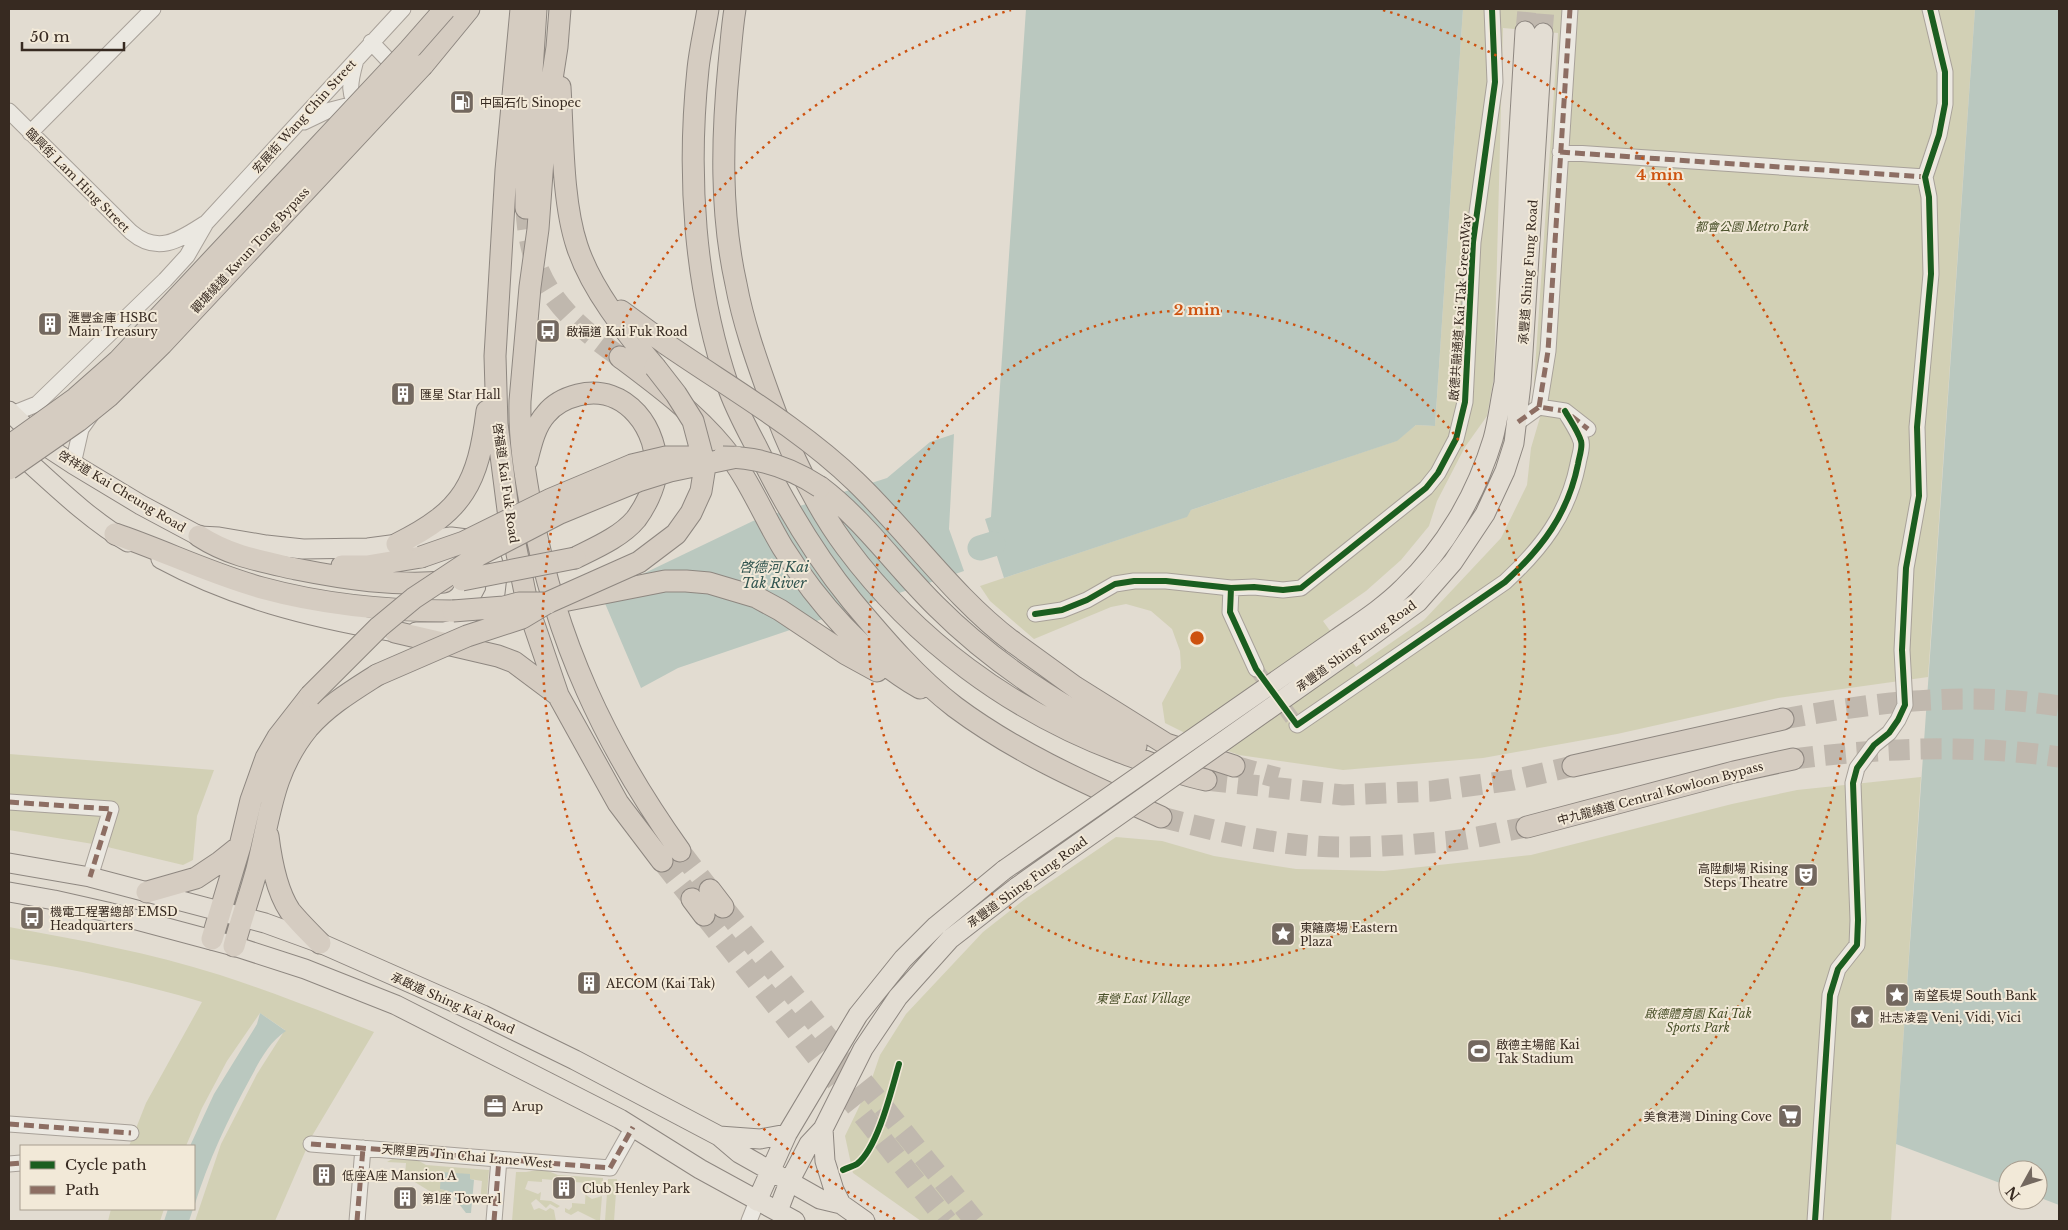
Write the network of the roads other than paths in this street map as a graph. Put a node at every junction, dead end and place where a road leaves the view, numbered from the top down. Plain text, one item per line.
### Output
1 (152, 9) edge
2 (403, 9) edge
3 (445, 9) edge
4 (453, 9) edge
5 (470, 9) edge
6 (521, 9) edge
7 (536, 9) edge
8 (560, 9) edge
9 (708, 9) edge
10 (735, 9) edge
11 (1492, 9) edge
12 (1570, 9) edge
13 (1930, 9) edge
14 (371, 42) junction
15 (557, 46) junction
16 (356, 58) junction
17 (354, 104) junction
18 (9, 112) edge
19 (296, 126) junction
20 (30, 132) junction
21 (1560, 152) junction
22 (336, 161) junction
23 (1925, 177) junction
24 (526, 208) tunnel mouth
25 (206, 223) junction
26 (601, 294) junction
27 (100, 344) junction
28 (495, 356) junction
29 (620, 358) tunnel mouth
30 (143, 370) junction
31 (1539, 407) junction
32 (1565, 411) junction
33 (10, 413) edge
34 (1518, 422) junction
35 (1588, 429) dead end
36 (9, 446) edge
37 (730, 452) junction
38 (72, 464) junction
39 (9, 469) edge
40 (524, 472) junction
41 (116, 534) junction
42 (199, 536) junction
43 (398, 544) junction
44 (292, 568) junction
45 (1230, 588) junction
46 (547, 603) junction
47 (1035, 614) dead end
48 (395, 632) junction
49 (1341, 647) junction
50 (854, 650) junction
51 (1256, 670) tunnel mouth
52 (558, 695) junction
53 (955, 706) junction
54 (1783, 719) tunnel mouth
55 (1296, 725) dead end
56 (1793, 760) tunnel mouth
57 (1234, 766) tunnel mouth
58 (1573, 766) tunnel mouth
59 (9, 802) edge
60 (1161, 817) tunnel mouth
61 (266, 823) junction
62 (1527, 827) tunnel mouth
63 (240, 846) junction
64 (680, 850) tunnel mouth
65 (662, 861) tunnel mouth
66 (9, 863) edge
67 (90, 877) junction
68 (9, 892) edge
69 (147, 892) junction
70 (220, 911) junction
71 (242, 917) junction
72 (212, 939) junction
73 (320, 943) junction
74 (234, 946) junction
75 (9, 1124) edge
76 (633, 1127) junction
77 (823, 1129) junction
78 (131, 1133) dead end
79 (787, 1134) junction
80 (719, 1136) junction
81 (311, 1144) dead end
82 (363, 1148) junction
83 (499, 1159) junction
84 (770, 1171) junction
85 (789, 1182) junction
86 (757, 1201) junction
87 (841, 1204) junction
88 (776, 1216) edge
89 (357, 1221) edge
90 (494, 1221) edge
91 (749, 1221) edge
92 (794, 1221) edge
93 (865, 1221) edge
94 (1815, 1221) edge

1 - 20 street
2 - 14 street, 宏展街 Wang Chin Street
3 - 36 highway, 觀塘繞道 Kwun Tong Bypass, bridge
4 - 14 street
5 - 39 highway, 觀塘繞道 Kwun Tong Bypass, bridge
6 - 28 highway, 啓福道 Kai Fuk Road
7 - 24 highway
8 - 15 highway, 啓福道 Kai Fuk Road
9 - 53 highway
10 - 37 highway, bridge
11 - 45 street, 啟德共融通道 Kai Tak GreenWay
12 - 21 street
13 - 23 street
14 - 16 street, 宏展街 Wang Chin Street
15 - 26 highway
15 - 40 highway, 啓福道 Kai Fuk Road
16 - 17 street
16 - 19 street, 宏展街 Wang Chin Street
17 - 19 street
17 - 22 street
18 - 20 street, 臨興街 Lam Hing Street
19 - 22 street
19 - 25 street, 宏展街 Wang Chin Street
20 - 25 street, 臨興街 Lam Hing Street
21 - 23 street
21 - 31 street
22 - 30 street
23 - 94 street
25 - 27 street
26 - 46 highway, bridge
26 - 57 highway, bridge
27 - 30 street
27 - 33 street
28 - 43 highway
28 - 52 highway, 啓福道 Kai Fuk Road
29 - 37 highway
30 - 38 street
31 - 32 street
31 - 34 street
32 - 35 street
32 - 55 street
33 - 38 main road, 啓祥道 Kai Cheung Road
34 - 49 main road, 承豐道 Shing Fung Road
34 - 49 main road, 承豐道 Shing Fung Road
36 - 41 main road
37 - 44 highway, bridge
37 - 50 highway
37 - 63 highway, bridge
38 - 42 main road, 啓祥道 Kai Cheung Road
40 - 44 highway, bridge
40 - 64 highway, 啓福道 Kai Fuk Road
41 - 46 highway, bridge
41 - 48 main road
42 - 43 main road, 啓祥道 Kai Cheung Road
42 - 44 highway
43 - 48 main road, 啓祥道 Kai Cheung Road
45 - 47 street, 啟德共融通道 Kai Tak GreenWay
45 - 51 street
46 - 50 highway, bridge
46 - 61 highway, bridge
48 - 52 highway
49 - 77 main road, 承豐道 Shing Fung Road, bridge
49 - 79 main road, 承豐道 Shing Fung Road, bridge
50 - 53 highway
52 - 65 highway, 啓福道 Kai Fuk Road
53 - 60 highway
54 - 58 highway
56 - 62 highway, 中九龍繞道 Central Kowloon Bypass
59 - 67 street
61 - 71 highway
61 - 73 highway
63 - 69 highway
63 - 70 highway
66 - 67 main road, 承啟道 Shing Kai Road
67 - 69 main road, 承啟道 Shing Kai Road
68 - 72 main road, 承啟道 Shing Kai Road
69 - 70 main road, 承啟道 Shing Kai Road
70 - 71 main road, 承啟道 Shing Kai Road
70 - 72 highway
71 - 73 main road, 承啟道 Shing Kai Road
71 - 74 highway
72 - 74 main road, 承啟道 Shing Kai Road
73 - 80 main road, 承啟道 Shing Kai Road
74 - 76 main road, 承啟道 Shing Kai Road
75 - 78 street
76 - 83 street, 天際里西 Tin Chai Lane West
76 - 86 main road, 承啟道 Shing Kai Road
77 - 85 main road, 承豐道 Shing Fung Road
77 - 87 main road
79 - 80 main road
79 - 84 main road, 承豐道 Shing Fung Road
80 - 84 main road, 承啟道 Shing Kai Road
81 - 82 street, 天際里西 Tin Chai Lane West
82 - 83 street, 天際里西 Tin Chai Lane West
82 - 89 street
83 - 90 street
84 - 85 main road, 承啟道 Shing Kai Road
84 - 86 main road, 承豐道 Shing Fung Road
85 - 87 main road, 承啟道 Shing Kai Road
85 - 88 main road, 承豐道 Shing Fung Road
86 - 88 main road, 承啟道 Shing Kai Road
86 - 91 street
87 - 93 main road, 承啟道 Shing Kai Road
88 - 92 main road, 承啟道 Shing Kai Road

